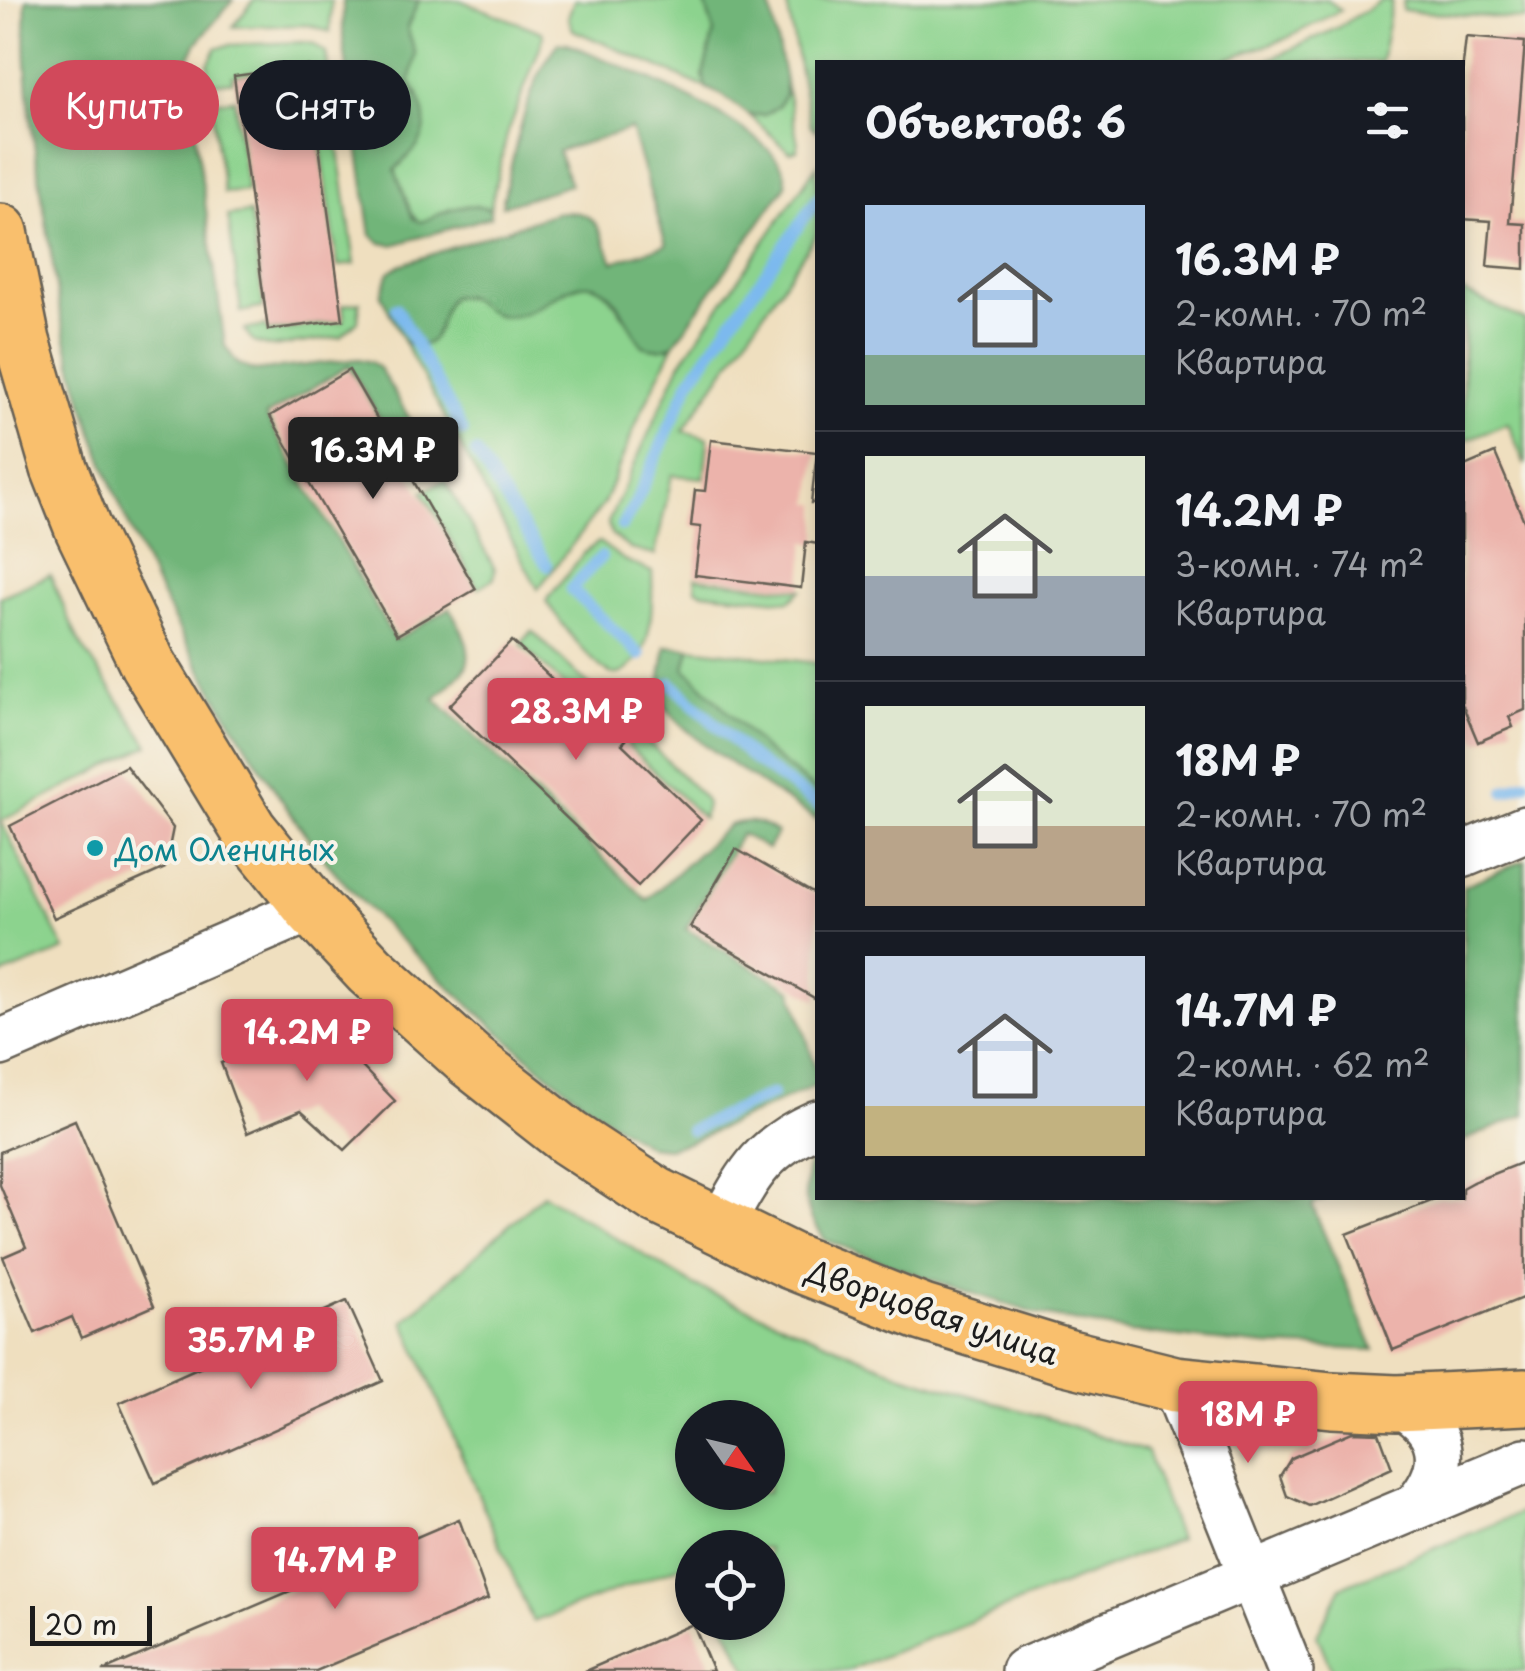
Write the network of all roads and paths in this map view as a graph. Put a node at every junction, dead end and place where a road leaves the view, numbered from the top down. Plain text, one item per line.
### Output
1 (0, 232) edge
2 (1525, 829) edge
3 (1465, 854) edge
4 (312, 908) junction
5 (0, 1042) edge
6 (815, 1124) edge
7 (720, 1225) junction
8 (1175, 1384) junction
9 (1525, 1397) edge
10 (1397, 1403) junction
11 (1525, 1461) edge
12 (1416, 1506) junction
13 (1250, 1576) junction
14 (1024, 1671) edge
15 (1290, 1671) edge

1 - 4 main road, Дворцовая улица
2 - 3 street
4 - 5 street
4 - 7 main road, Дворцовая улица
6 - 7 street
7 - 8 main road, Дворцовая улица
8 - 10 main road, Дворцовая улица
8 - 13 street
9 - 10 main road, Дворцовая улица
10 - 12 street
11 - 12 street
12 - 13 street
13 - 14 street
13 - 15 street

